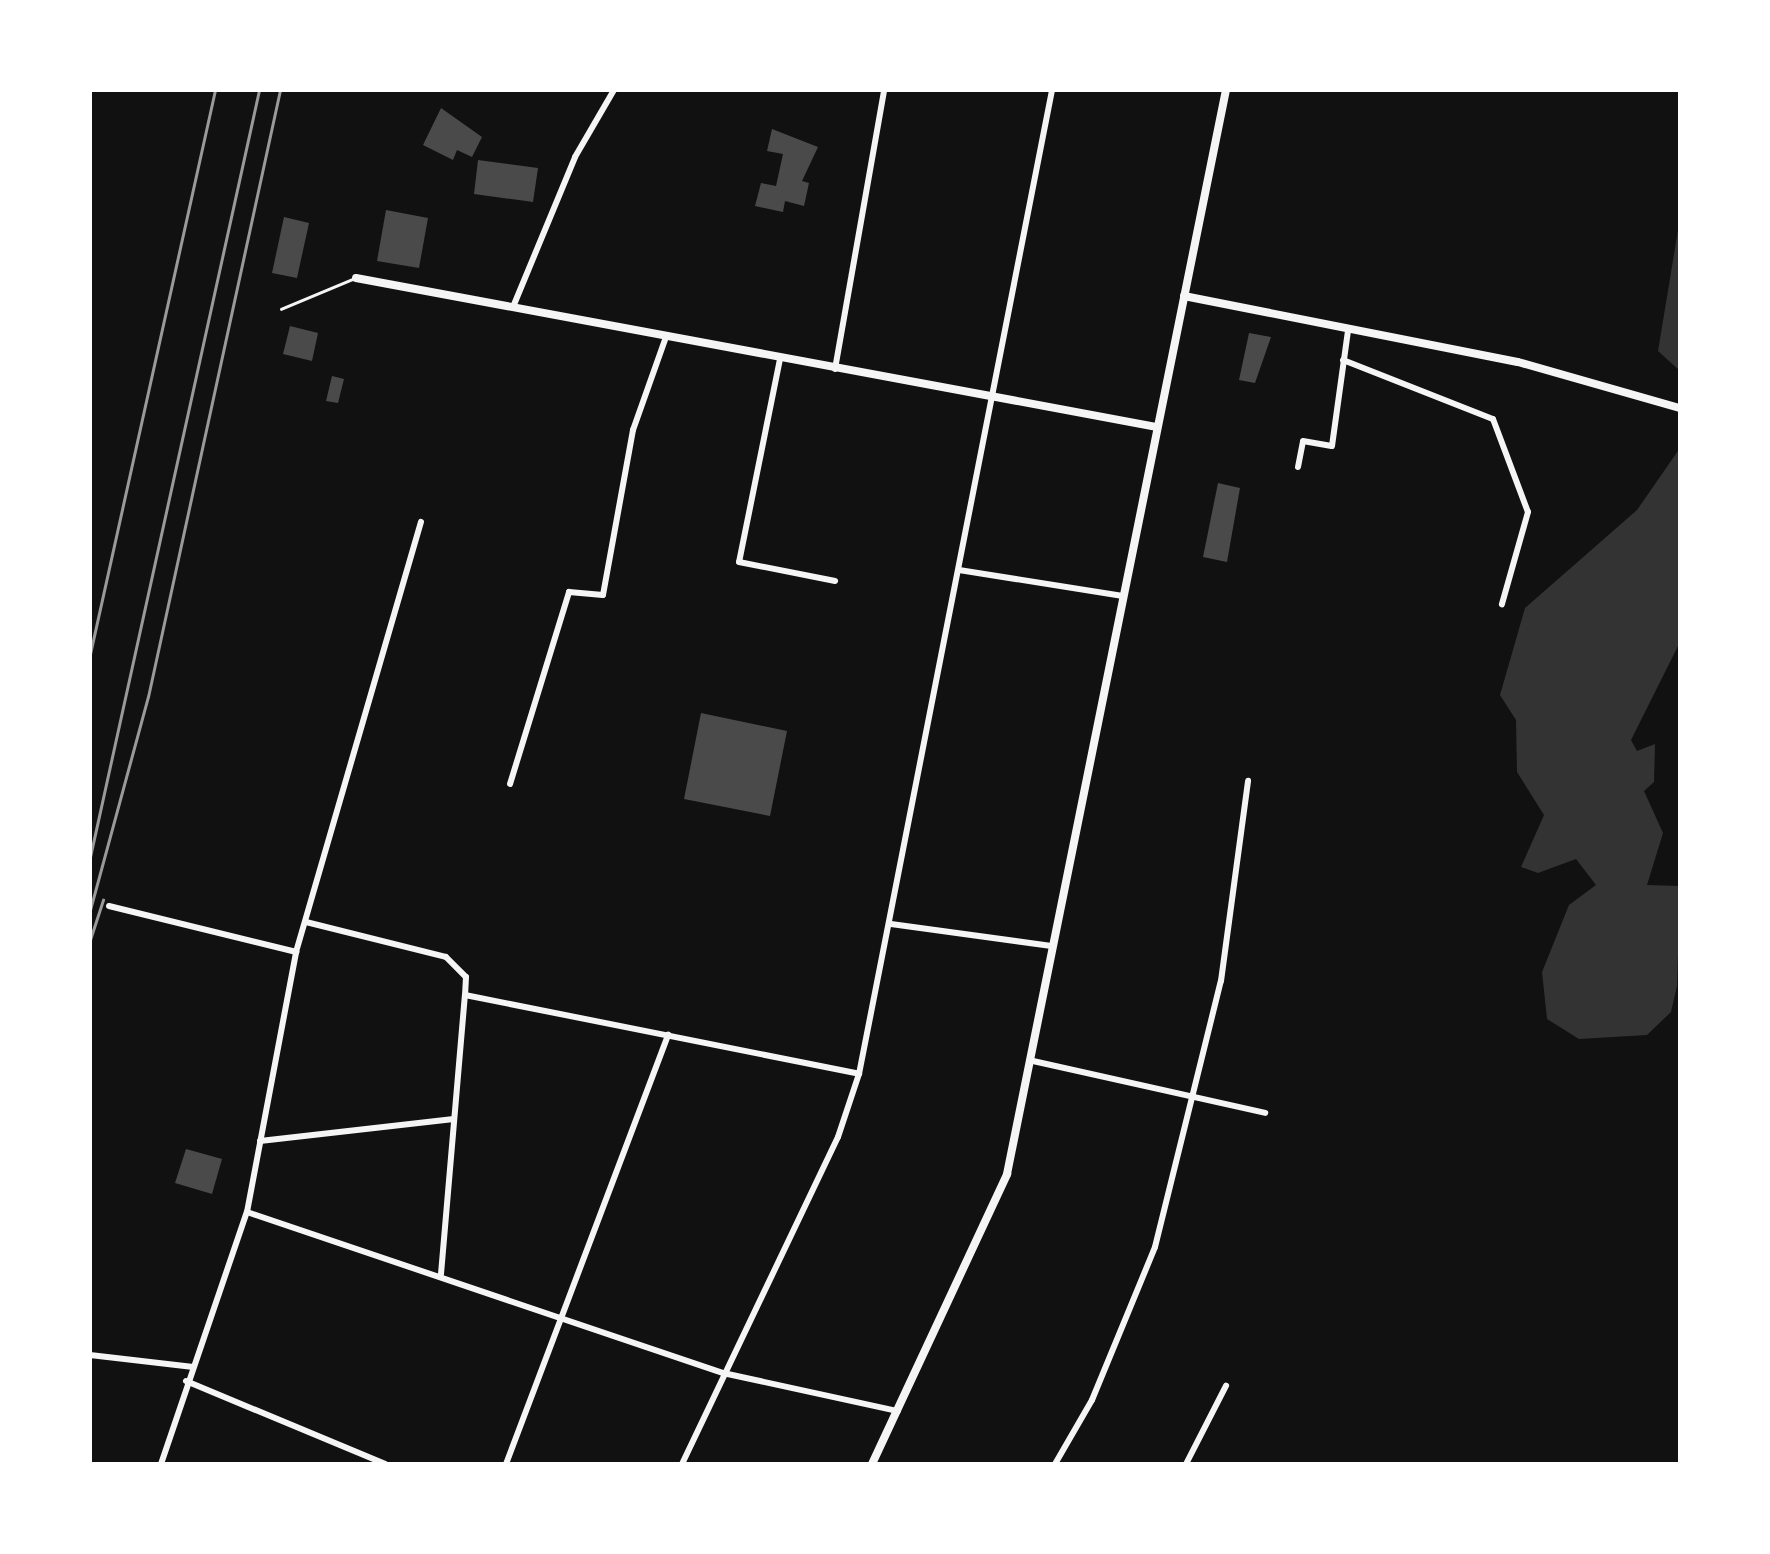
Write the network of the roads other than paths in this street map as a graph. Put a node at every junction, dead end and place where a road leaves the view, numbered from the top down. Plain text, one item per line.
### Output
1 (614, 90) edge
2 (884, 90) edge
3 (1052, 90) edge
4 (1226, 90) edge
5 (356, 278) joint
6 (1184, 296) junction
7 (514, 307) junction
8 (282, 308) dead end
9 (1348, 331) junction
10 (666, 337) junction
11 (780, 359) junction
12 (1343, 360) junction
13 (835, 369) junction
14 (993, 396) junction
15 (1680, 408) edge
16 (1157, 427) junction
17 (1298, 467) dead end
18 (421, 522) dead end
19 (959, 570) junction
20 (835, 581) dead end
21 (1122, 596) junction
22 (1502, 604) dead end
23 (1248, 781) dead end
24 (510, 784) dead end
25 (109, 906) dead end
26 (306, 922) junction
27 (890, 924) junction
28 (1052, 946) junction
29 (296, 952) junction
30 (465, 995) junction
31 (668, 1035) junction
32 (1032, 1061) junction
33 (859, 1074) junction
34 (1192, 1098) junction
35 (1265, 1113) dead end
36 (454, 1120) junction
37 (260, 1141) junction
38 (247, 1212) junction
39 (442, 1274) junction
40 (560, 1318) junction
41 (90, 1355) edge
42 (193, 1367) junction
43 (723, 1373) junction
44 (186, 1380) junction
45 (1226, 1386) dead end
46 (898, 1411) junction
47 (161, 1464) edge
48 (386, 1464) edge
49 (506, 1464) edge
50 (682, 1464) edge
51 (872, 1464) edge
52 (1055, 1464) edge
53 (1186, 1464) edge

1 - 7 street
2 - 13 street
3 - 14 street
4 - 6 street
5 - 7 street
5 - 8 lane
6 - 9 street
6 - 16 street
7 - 10 street
9 - 12 street
9 - 15 street
10 - 11 street
10 - 24 street
11 - 13 street
11 - 20 street
12 - 17 street
12 - 22 street
13 - 14 street
14 - 16 street
14 - 19 street
16 - 21 street
18 - 26 street
19 - 21 street
19 - 27 street
21 - 28 street
23 - 34 street
25 - 29 street
26 - 29 street
26 - 30 street
27 - 28 street
27 - 33 street
28 - 32 street
29 - 37 street
30 - 31 street
30 - 36 street
31 - 33 street
31 - 40 street
32 - 34 street
32 - 46 street
33 - 43 street
34 - 35 street
34 - 52 street
36 - 37 street
36 - 39 street
37 - 38 street
38 - 39 street
38 - 42 street
39 - 40 street
40 - 43 street
40 - 49 street
41 - 42 street
42 - 44 street
43 - 46 street
43 - 50 street
44 - 47 street
44 - 48 street
45 - 53 street
46 - 51 street

